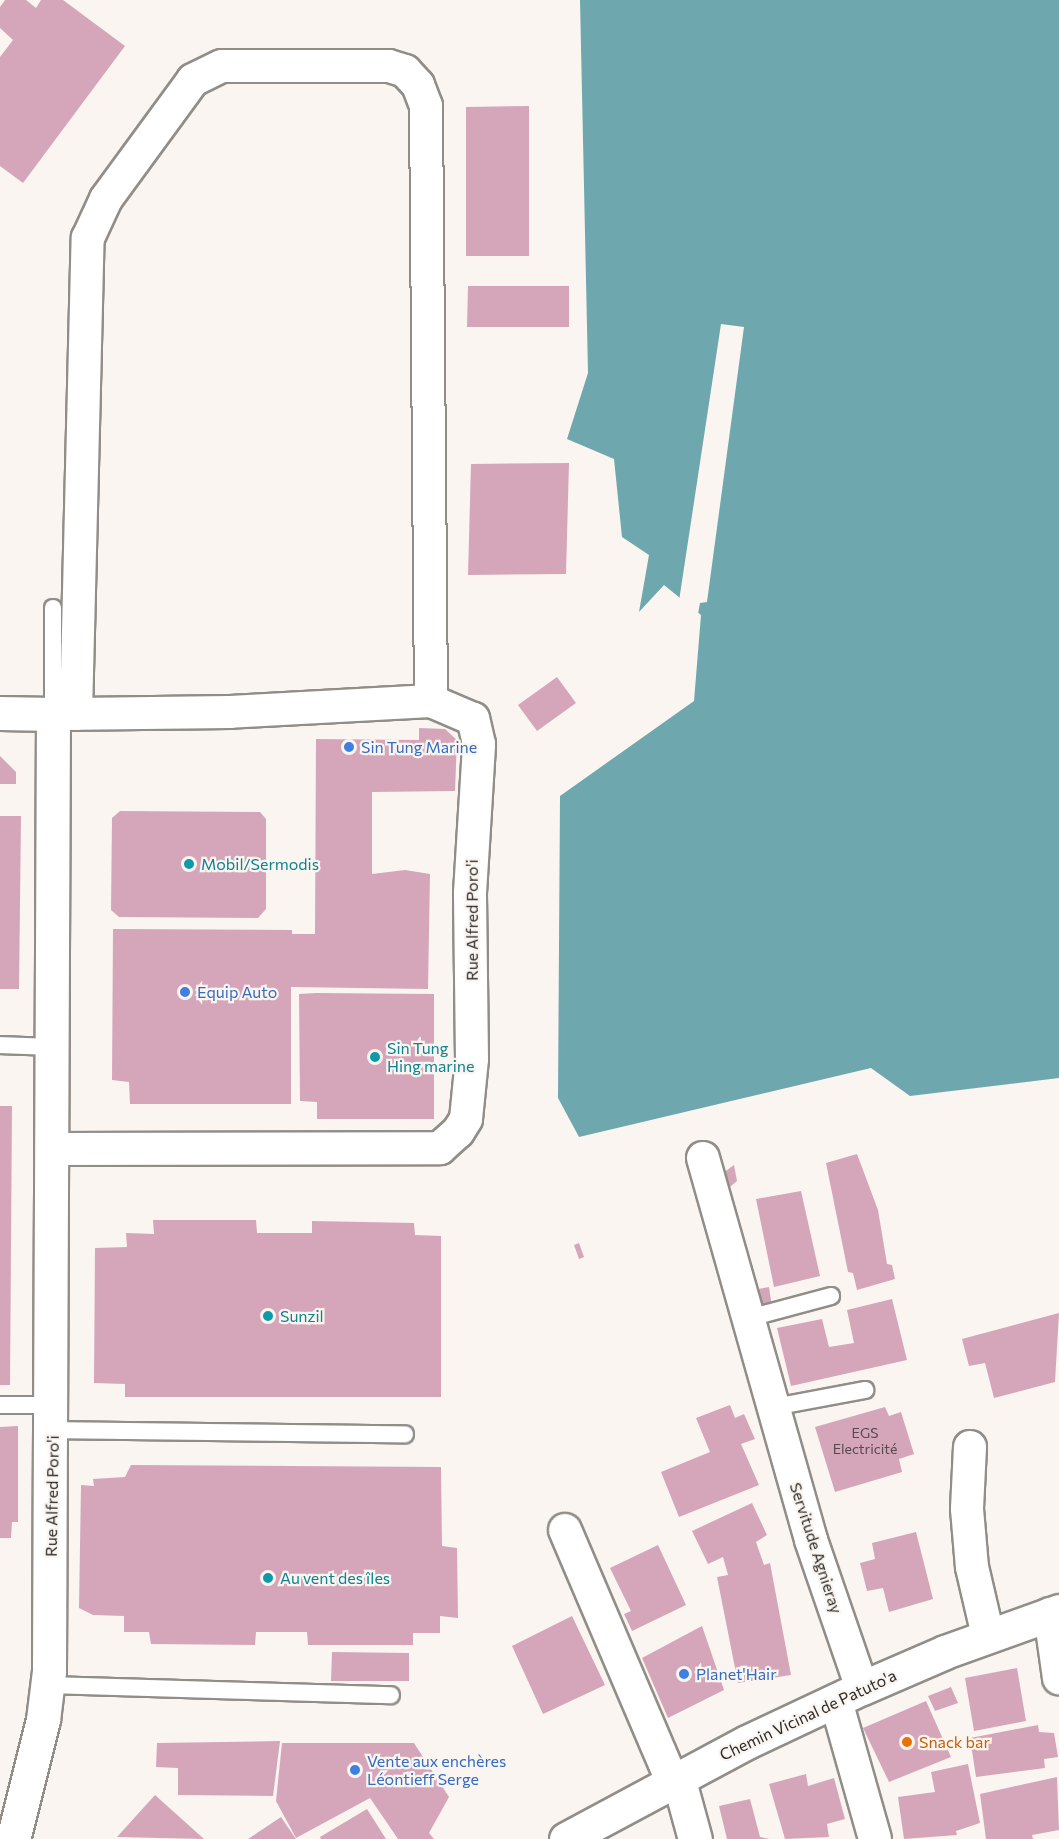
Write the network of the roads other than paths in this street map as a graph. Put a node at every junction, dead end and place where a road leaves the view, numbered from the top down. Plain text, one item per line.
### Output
1 (53, 608) dead end
2 (431, 701) junction
3 (0, 713) edge
4 (64, 714) junction
5 (0, 1046) edge
6 (52, 1047) junction
7 (53, 1149) junction
8 (703, 1158) dead end
9 (831, 1296) dead end
10 (749, 1318) junction
11 (865, 1390) dead end
12 (0, 1405) edge
13 (774, 1407) junction
14 (53, 1417) junction
15 (405, 1434) dead end
16 (970, 1447) dead end
17 (565, 1530) dead end
18 (1055, 1613) edge
19 (988, 1635) junction
20 (1059, 1678) edge
21 (48, 1685) junction
22 (849, 1694) junction
23 (392, 1695) dead end
24 (675, 1779) junction
25 (13, 1839) edge
26 (566, 1839) edge
27 (695, 1839) edge
28 (875, 1839) edge

1 - 4 lane
2 - 4 street, Rue Alfred Poro'i
2 - 4 street
2 - 7 street, Rue Alfred Poro'i
3 - 4 main road, Rue Alfred Poro'i
4 - 6 main road, Rue Alfred Poro'i
5 - 6 lane
6 - 7 main road, Rue Alfred Poro'i
7 - 14 main road, Rue Alfred Poro'i
8 - 10 street, Servitude Agnieray
9 - 10 lane
10 - 13 street, Servitude Agnieray
11 - 13 lane
12 - 14 lane
13 - 22 street, Servitude Agnieray
14 - 15 lane
14 - 21 main road, Rue Alfred Poro'i
16 - 19 street
17 - 24 street
18 - 19 main road, Chemin Vicinal de Patuto'a
18 - 20 street
19 - 22 main road, Chemin Vicinal de Patuto'a
21 - 23 lane
21 - 25 main road, Rue Alfred Poro'i
22 - 24 main road, Chemin Vicinal de Patuto'a
22 - 28 street, Servitude Agnieray
24 - 26 main road, Chemin Vicinal de Patuto'a
24 - 27 main road

